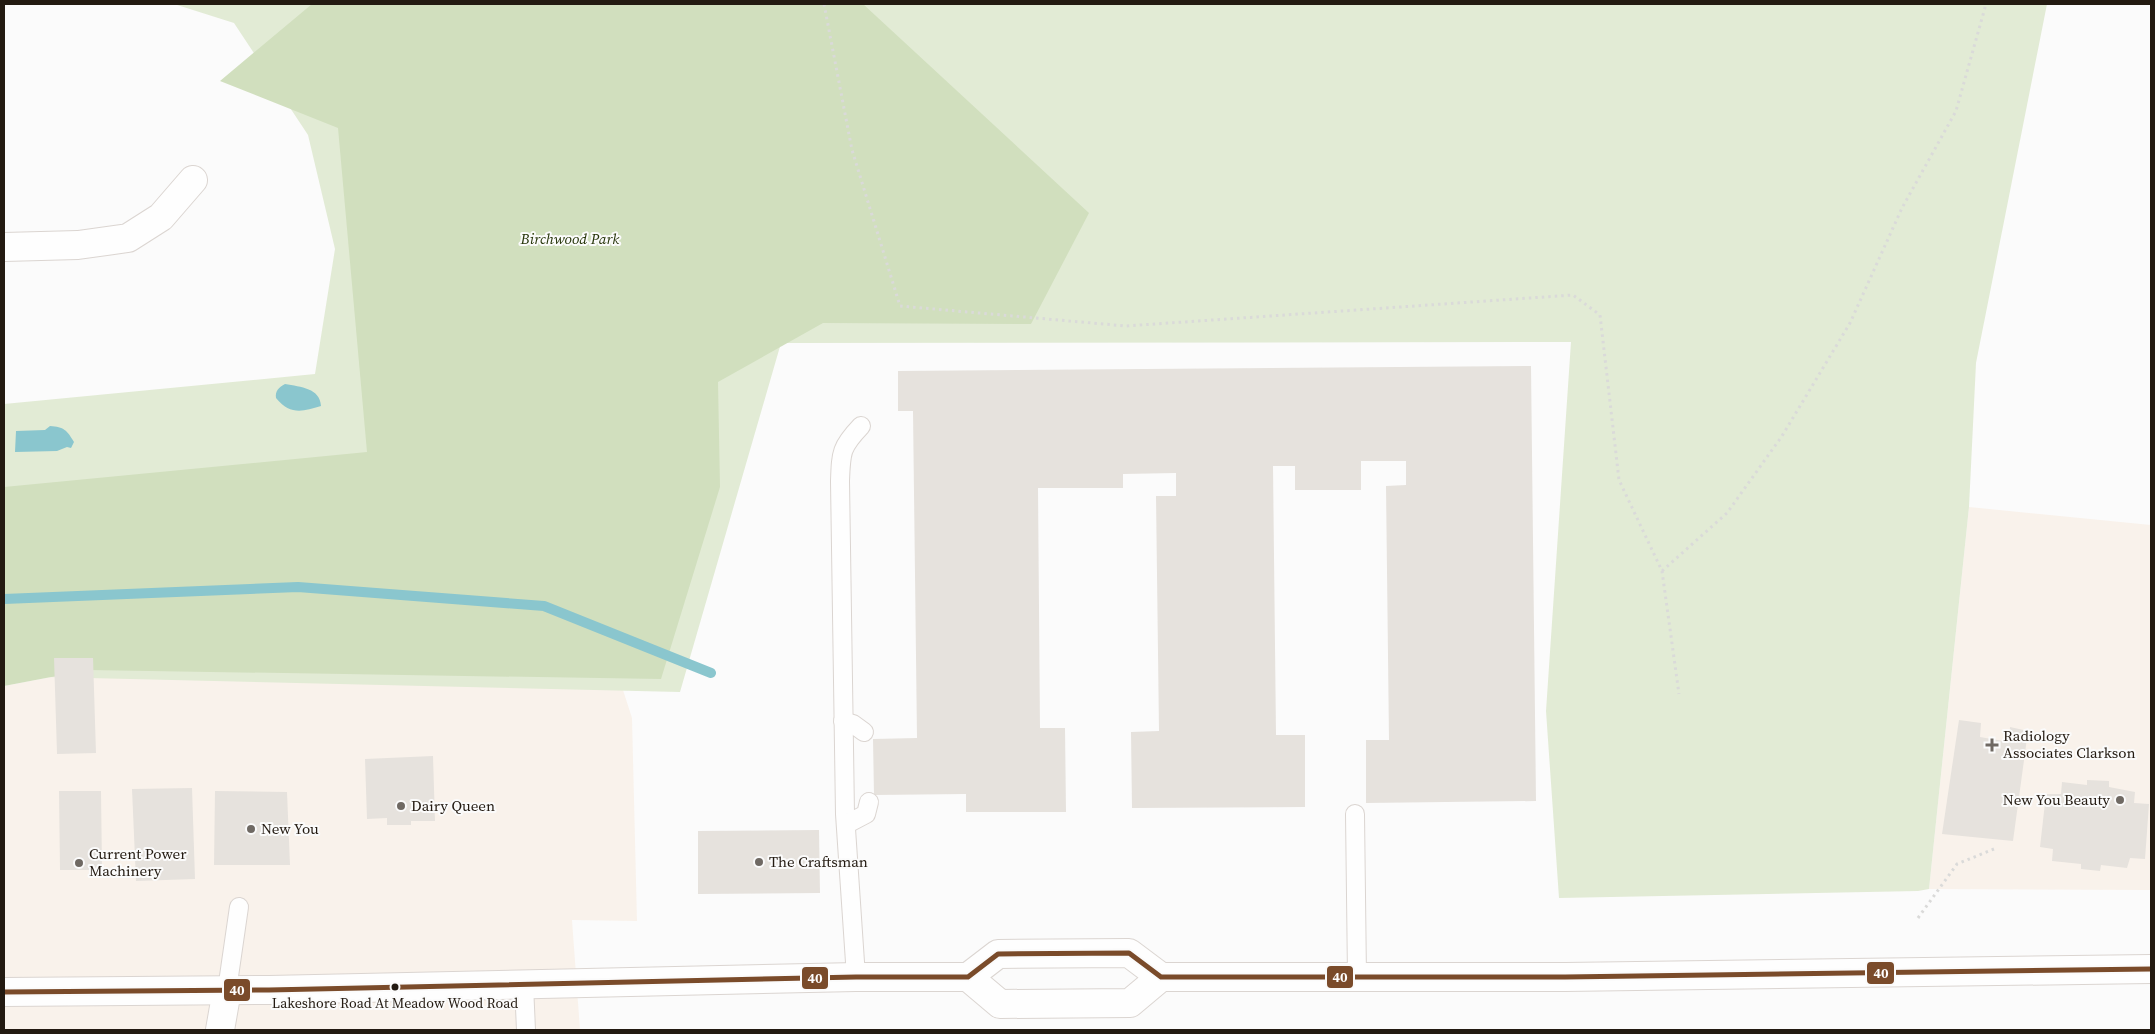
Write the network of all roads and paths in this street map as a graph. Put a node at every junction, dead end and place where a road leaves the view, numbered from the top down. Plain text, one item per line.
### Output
1 (824, 4) edge
2 (1986, 4) edge
3 (193, 180) dead end
4 (4, 247) edge
5 (861, 426) dead end
6 (1662, 571) junction
7 (1679, 694) dead end
8 (844, 721) junction
9 (864, 732) dead end
10 (869, 802) dead end
11 (1355, 814) dead end
12 (847, 824) junction
13 (1994, 848) dead end
14 (239, 907) dead end
15 (1918, 918) dead end
16 (2151, 969) edge
17 (856, 977) junction
18 (968, 977) junction
19 (1161, 977) junction
20 (1357, 977) junction
21 (524, 985) junction
22 (227, 990) junction
23 (4, 992) edge
24 (220, 1030) edge
25 (526, 1030) edge

1 - 6 path
2 - 6 path
3 - 4 main road
5 - 8 lane
6 - 7 path
8 - 9 lane
8 - 12 lane
10 - 12 lane
11 - 20 lane
12 - 17 lane
13 - 15 path
14 - 22 lane
16 - 20 main road
17 - 18 main road
17 - 21 main road
18 - 19 main road
18 - 19 main road
19 - 20 main road
21 - 22 main road
21 - 25 lane
22 - 23 main road
22 - 24 main road

